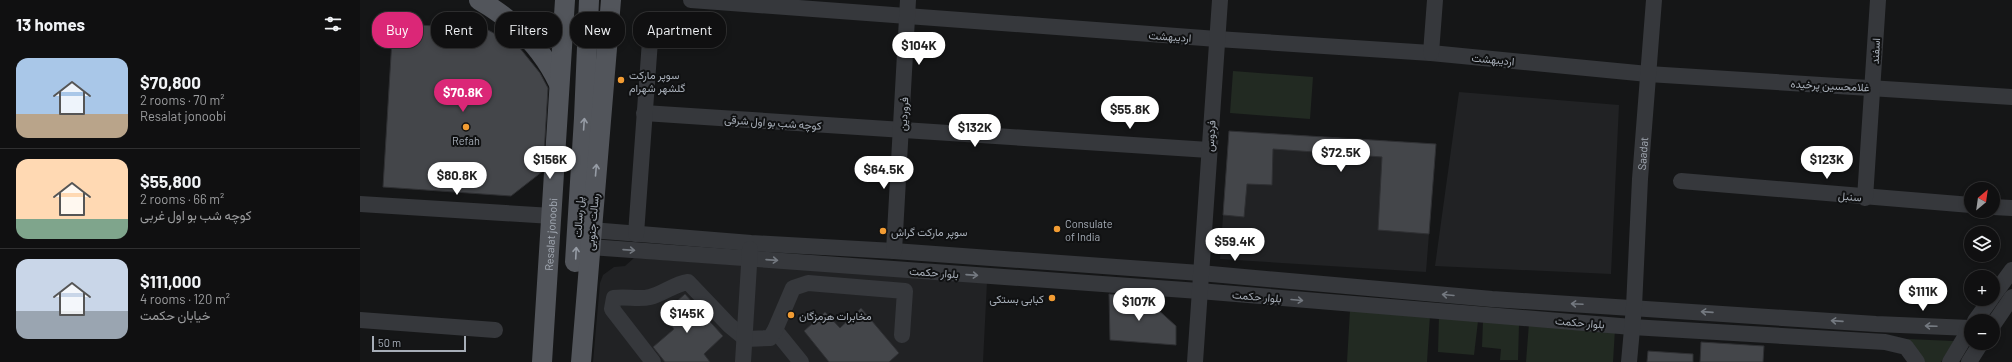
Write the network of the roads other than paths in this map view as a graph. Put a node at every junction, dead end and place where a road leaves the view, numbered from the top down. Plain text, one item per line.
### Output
1 (479, 0) edge
2 (589, 0) edge
3 (691, 0) edge
4 (1220, 0) edge
5 (1435, 0) edge
6 (1654, 0) edge
7 (1878, 0) edge
8 (611, 3) edge
9 (568, 4) edge
10 (908, 8) edge
11 (1217, 39) junction
12 (649, 48) edge
13 (1431, 53) junction
14 (1648, 74) junction
15 (559, 84) junction
16 (1873, 87) junction
17 (2012, 97) edge
18 (644, 113) junction
19 (902, 130) junction
20 (1209, 150) junction
21 (1681, 181) dead end
22 (1865, 198) junction
23 (360, 204) edge
24 (1964, 205) edge
25 (2000, 207) edge
26 (2012, 208) edge
27 (552, 216) junction
28 (636, 234) junction
29 (590, 238) junction
30 (750, 251) junction
31 (894, 251) junction
32 (2012, 270) edge
33 (1200, 273) junction
34 (2000, 286) edge
35 (1199, 291) junction
36 (2012, 297) edge
37 (1634, 307) junction
38 (2000, 315) edge
39 (360, 320) edge
40 (1964, 325) edge
41 (1632, 327) junction
42 (495, 330) dead end
43 (775, 330) junction
44 (902, 335) dead end
45 (1964, 338) edge
46 (746, 339) junction
47 (1977, 350) edge
48 (542, 362) edge
49 (554, 362) edge
50 (568, 362) edge
51 (580, 362) edge
52 (653, 362) edge
53 (744, 362) edge
54 (802, 362) edge
55 (1195, 362) edge
56 (1629, 362) edge
57 (1917, 362) edge
58 (1950, 362) edge
59 (1969, 362) edge

1 - 15 main road
50 -> 2 main road, پل رسالت
3 - 10 street, اردیبهشت
4 - 11 street, فردوس
5 - 13 street
6 - 14 street, Saadat
7 - 16 street, اسفند
29 -> 8 main road, رسالت جنوبی
9 - 15 main road, Resalat jonoobi
9 - 49 main road, پل رسالت
10 - 11 street, اردیبهشت
10 - 19 street, فروردین
11 - 13 street, اردیبهشت
11 - 20 street, فردوس
12 - 18 street
13 - 14 street, اردیبهشت
14 - 16 street, غلامحسین پرخیده
14 - 37 street, Saadat
15 - 27 main road, Resalat jonoobi
16 - 17 street, غلامحسین پرخیده
16 - 22 street, اسفند
18 - 19 street, کوچه شب بو اول شرقی
18 - 28 street
19 - 20 street, کوچه شب بو اول شرقی
19 - 31 street, فروردین
20 - 33 street, فردوس
21 - 22 street, سنبل
22 - 24 street, سنبل
23 - 27 street
25 - 26 street
27 - 48 main road, Resalat jonoobi
28 - 29 street, بلوار حکمت
28 - 30 street, بلوار حکمت
29 -> 30 street, بلوار حکمت
29 - 51 main road, رسالت جنوبی
30 - 31 street, بلوار حکمت
30 -> 35 street, بلوار حکمت
30 - 46 street
31 - 33 street, بلوار حکمت
32 - 34 street
33 - 35 street, فردوس
37 -> 33 street, بلوار حکمت
35 -> 41 street, بلوار حکمت
35 - 55 street, فردوس
36 - 38 street
40 -> 37 street, بلوار حکمت
37 - 41 street, Saadat
39 - 42 street
41 - 56 street, Saadat
41 - 57 street, بلوار حکمت
43 - 44 street
43 - 46 street
43 - 54 street
45 - 58 street
46 - 52 street
46 - 53 street
47 - 59 street

